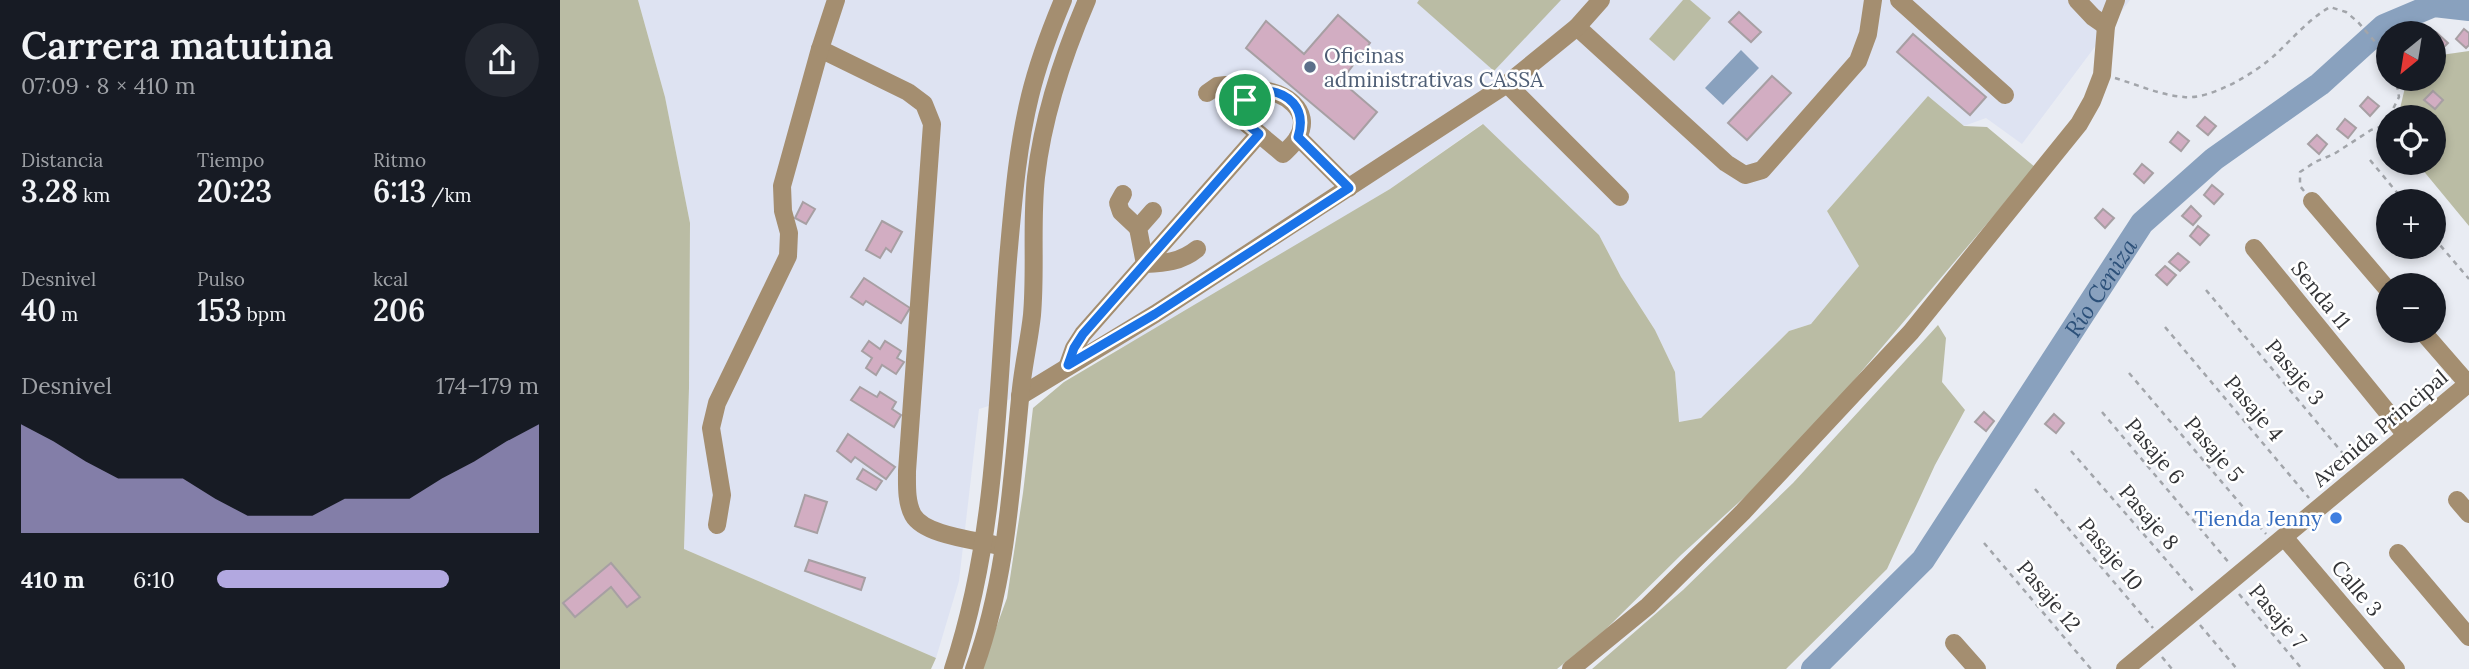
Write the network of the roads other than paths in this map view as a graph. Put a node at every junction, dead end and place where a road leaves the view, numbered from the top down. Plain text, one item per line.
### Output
1 (836, 0) edge
2 (1063, 0) edge
3 (1087, 0) edge
4 (1601, 0) edge
5 (1873, 0) edge
6 (1899, 0) edge
7 (2077, 0) edge
8 (2117, 2) edge
9 (2106, 26) junction
10 (1577, 27) junction
11 (820, 49) junction
12 (1507, 84) junction
13 (1207, 93) dead end
14 (2005, 95) dead end
15 (1245, 100) junction
16 (1259, 134) junction
17 (1298, 137) junction
18 (1349, 188) junction
19 (1123, 194) dead end
20 (1620, 197) dead end
21 (2312, 201) road end
22 (1153, 211) dead end
23 (1138, 228) junction
24 (2254, 248) dead end
25 (1197, 249) dead end
26 (1145, 264) junction
27 (2376, 276) edge
28 (2433, 343) edge
29 (1068, 365) junction
30 (2469, 384) edge
31 (1020, 396) junction
32 (2406, 435) junction
33 (2457, 500) dead end
34 (2469, 514) edge
35 (717, 525) dead end
36 (2279, 541) junction
37 (984, 542) junction
38 (1005, 547) junction
39 (2398, 553) dead end
40 (2469, 637) edge
41 (1954, 643) dead end
42 (953, 669) edge
43 (974, 669) edge
44 (1571, 669) edge
45 (1977, 669) edge
46 (2125, 669) edge
47 (2396, 669) edge

1 - 11 street
2 - 37 street
3 - 31 street
4 - 10 street
5 - 10 street
6 - 14 street
7 - 9 street
8 - 9 street
9 - 44 street
10 - 12 street
11 - 35 street
11 - 37 street
12 - 18 street
12 - 20 street
13 - 15 street
15 - 16 street
15 - 17 street
16 - 17 street
16 - 26 street
17 - 18 street
18 - 29 street
19 - 23 street
21 - 27 street
22 - 23 street
23 - 26 street
24 - 32 street, Senda 11
25 - 26 street
26 - 29 street
28 - 30 street
29 - 31 street
30 - 32 street, Avenida Principal
31 - 38 street
32 - 36 street, Avenida Principal
33 - 34 street
36 - 46 street, Avenida Principal
36 - 47 street, Calle 3
37 - 38 street
37 - 42 street
38 - 43 street
39 - 40 street
41 - 45 street

